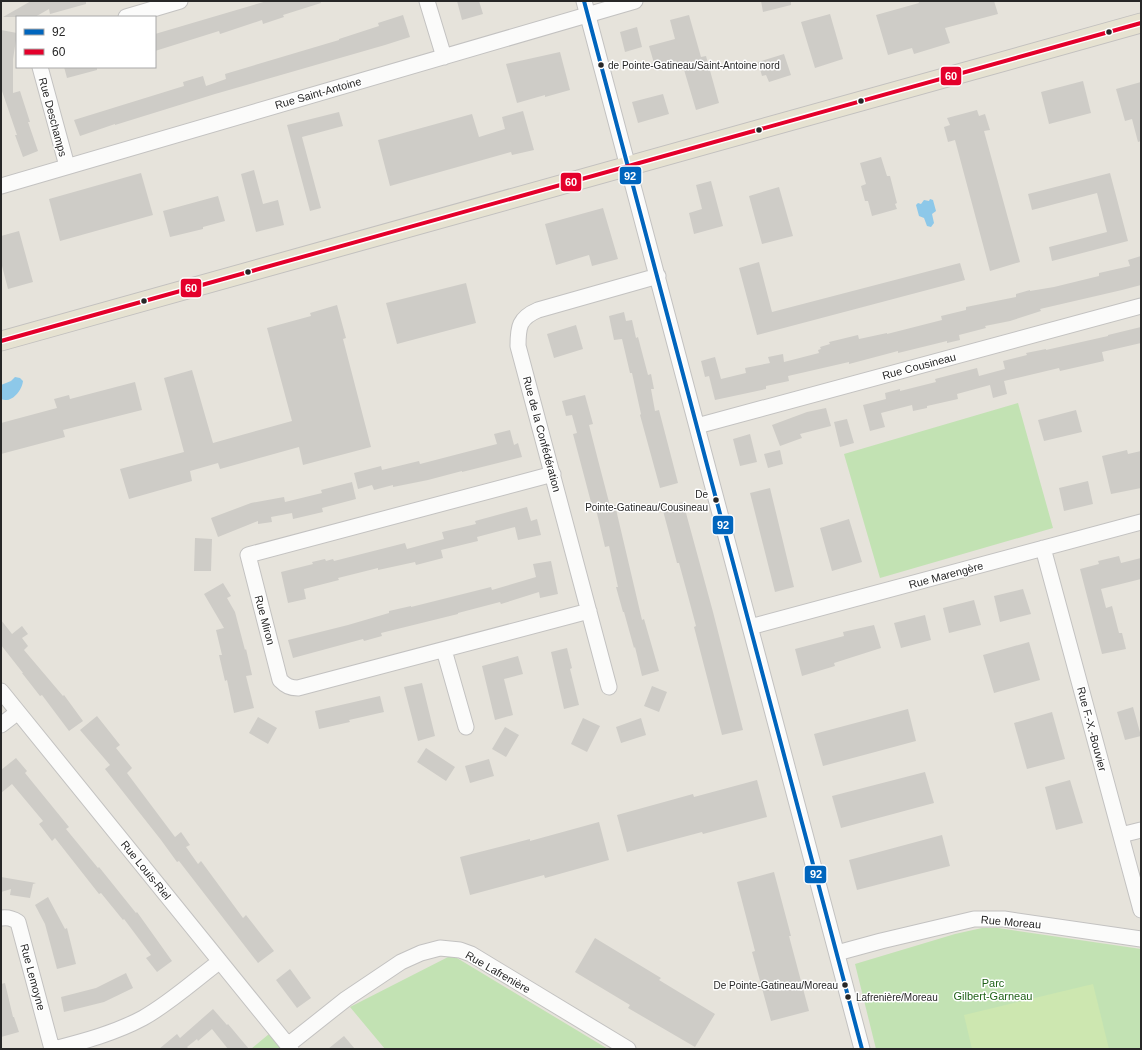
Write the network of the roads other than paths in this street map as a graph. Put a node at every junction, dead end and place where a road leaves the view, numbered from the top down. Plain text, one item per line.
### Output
1 (180, 1) edge
2 (427, 1) edge
3 (635, 1) edge
4 (586, 8) edge
5 (129, 16) edge
6 (1141, 23) edge
7 (444, 57) junction
8 (40, 68) edge
9 (67, 166) junction
10 (627, 166) junction
11 (1, 186) edge
12 (658, 276) junction
13 (1141, 306) edge
14 (1, 341) edge
15 (697, 426) junction
16 (553, 474) junction
17 (1141, 522) edge
18 (1043, 548) junction
19 (589, 611) junction
20 (750, 628) junction
21 (444, 650) junction
22 (609, 687) dead end
23 (1, 691) edge
24 (18, 712) junction
25 (1, 725) edge
26 (466, 727) dead end
27 (1141, 830) edge
28 (1121, 835) junction
29 (1141, 910) edge
30 (1, 918) edge
31 (1141, 939) edge
32 (837, 953) junction
33 (219, 962) junction
34 (289, 1047) edge
35 (53, 1049) edge
36 (628, 1049) edge
37 (862, 1049) edge

1 - 5 street
2 - 7 street
3 - 4 street, Rue Saint-Antoine
4 - 7 street, Rue Saint-Antoine
4 - 10 street
6 - 10 main road
7 - 9 street, Rue Saint-Antoine
8 - 9 street, Rue Deschamps
9 - 11 street, Rue Saint-Antoine
10 - 12 street
10 - 14 main road
12 - 15 street
12 - 16 street, Rue de la Confédération
13 - 15 street, Rue Cousineau
15 - 20 street
16 - 19 street, Rue de la Confédération
16 - 21 street, Rue Miron
17 - 18 street, Rue Marengère
18 - 20 street, Rue Marengère
18 - 28 street, Rue F.-X.-Bouvier
19 - 21 street, Rue Miron
19 - 22 street, Rue de la Confédération
20 - 32 street
21 - 26 street
23 - 24 street, Rue Louis-Riel
24 - 25 street
24 - 33 street, Rue Louis-Riel
27 - 28 street
28 - 29 street, Rue F.-X.-Bouvier
30 - 35 street, Rue Lemoyne
31 - 32 street, Rue Moreau
32 - 37 street
33 - 34 street, Rue Louis-Riel
33 - 35 street
34 - 36 street, Rue Lafrenière

